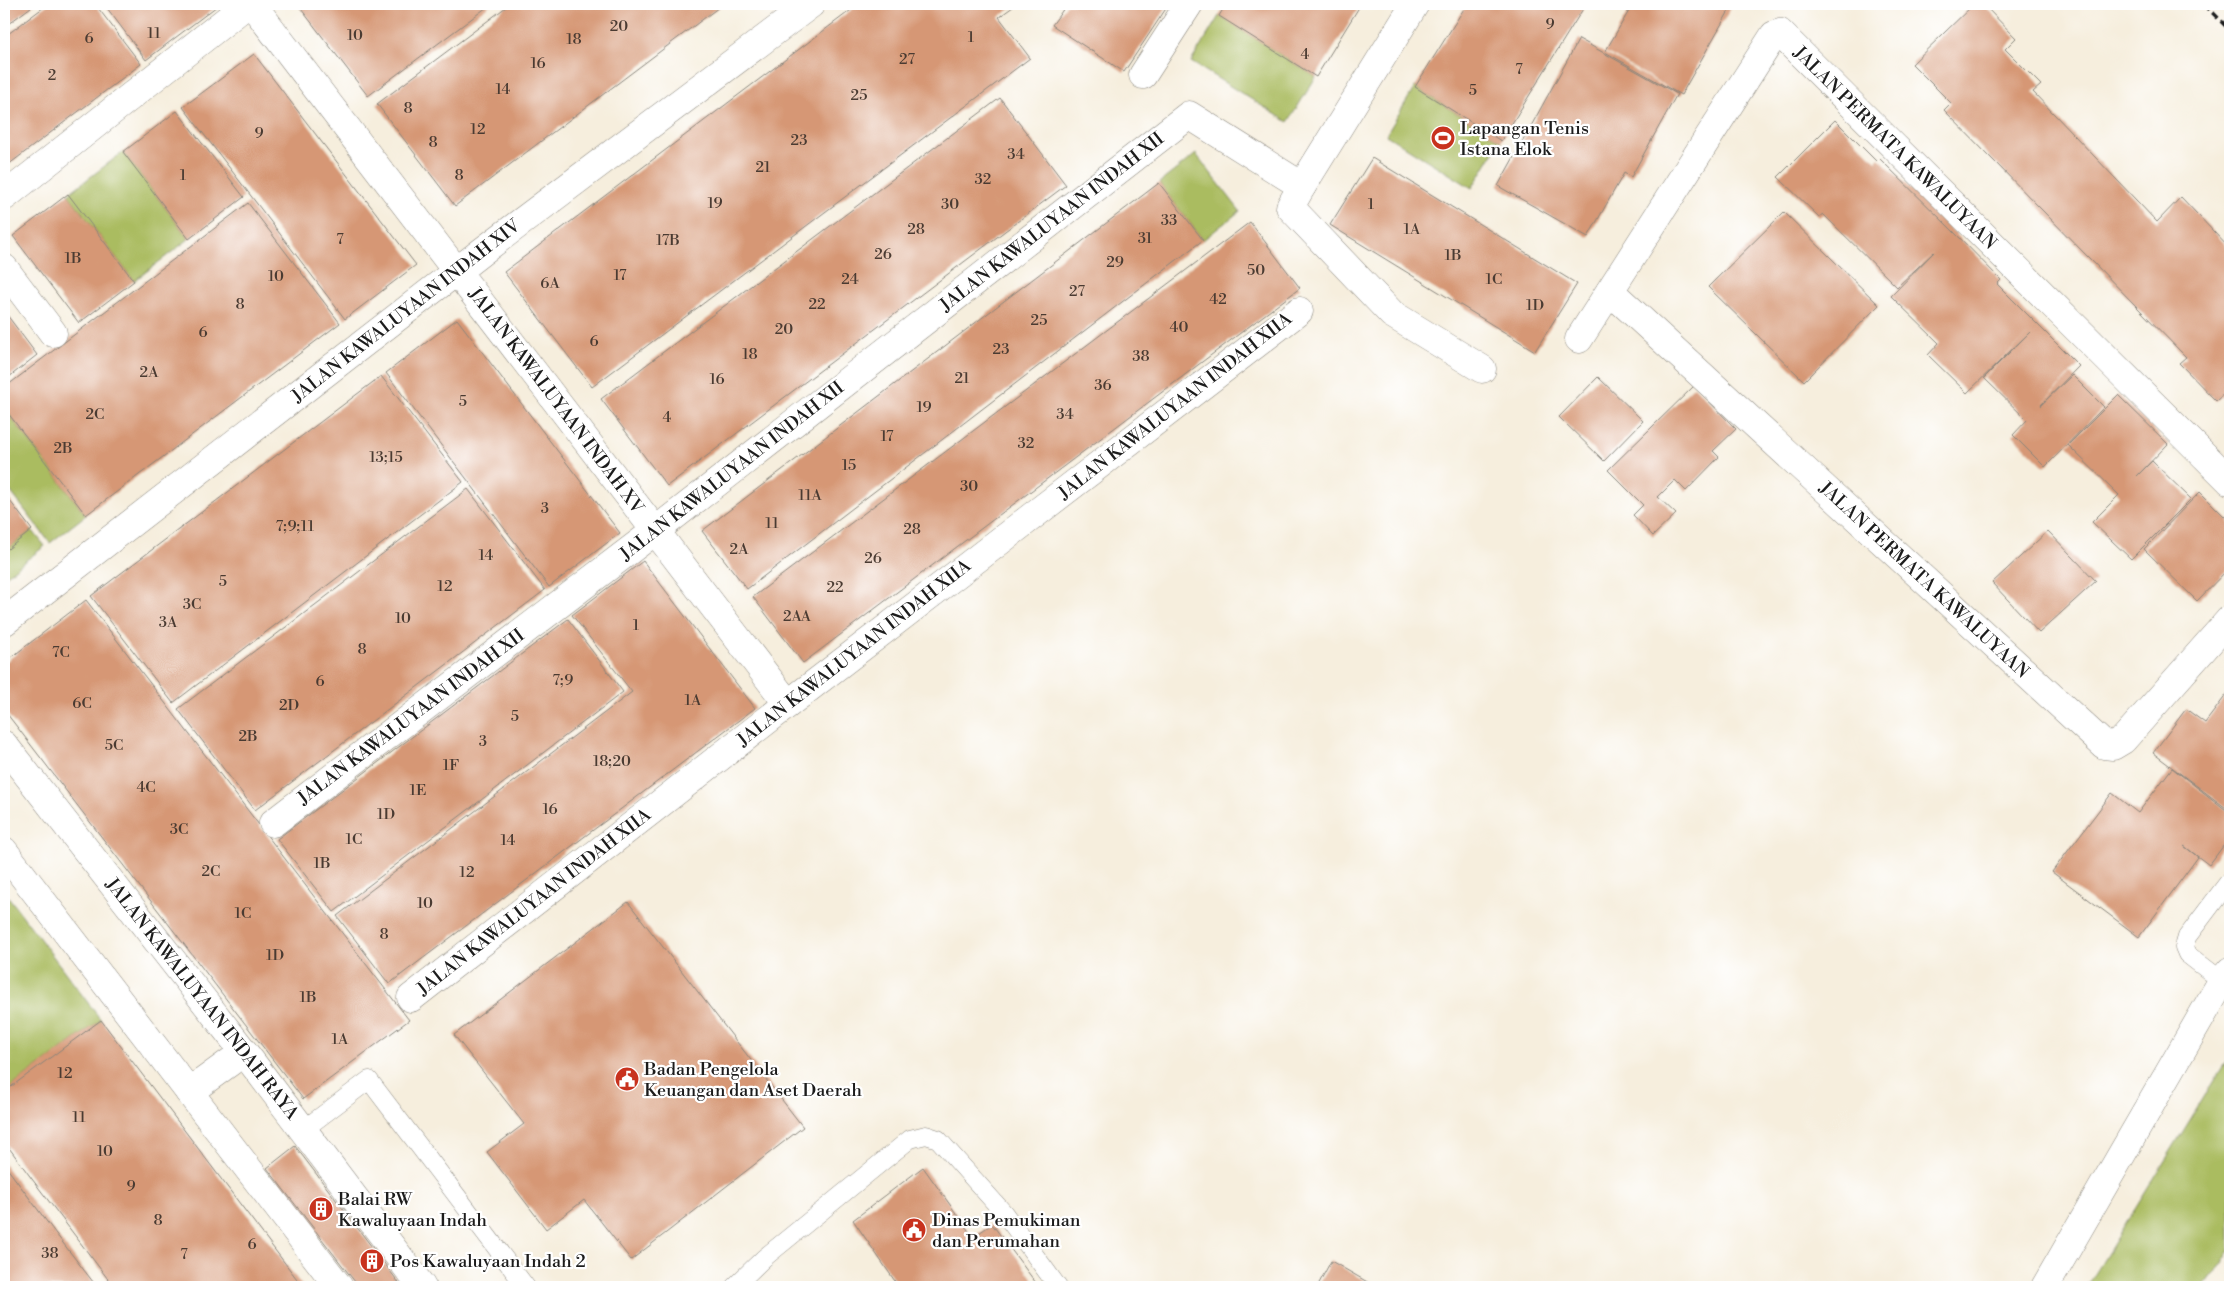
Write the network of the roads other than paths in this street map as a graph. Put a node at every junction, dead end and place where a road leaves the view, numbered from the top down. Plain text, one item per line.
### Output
1 (248, 4) edge
2 (252, 4) edge
3 (811, 4) edge
4 (1189, 4) edge
5 (1415, 4) edge
6 (1143, 75) dead end
7 (1302, 186) junction
8 (4, 197) edge
9 (4, 268) edge
10 (457, 272) junction
11 (1610, 291) junction
12 (1299, 311) dead end
13 (53, 333) dead end
14 (1579, 339) dead end
15 (1482, 369) dead end
16 (2230, 481) edge
17 (655, 531) junction
18 (2230, 619) edge
19 (4, 622) edge
20 (788, 704) junction
21 (4, 746) edge
22 (272, 823) dead end
23 (4, 851) edge
24 (2230, 880) edge
25 (2226, 976) edge
26 (411, 998) dead end
27 (244, 1052) junction
28 (189, 1092) junction
29 (303, 1130) junction
30 (339, 1287) edge
31 (422, 1287) edge
32 (526, 1287) edge
33 (734, 1287) edge
34 (1058, 1287) edge
35 (2045, 1287) edge

1 - 8 street
2 - 10 street, JALAN KAWALUYAAN INDAH XV
3 - 10 street, JALAN KAWALUYAAN INDAH XIV
4 - 6 street
5 - 7 street
7 - 15 street
7 - 17 street, JALAN KAWALUYAAN INDAH XII
9 - 13 street
10 - 17 street, JALAN KAWALUYAAN INDAH XV
10 - 19 street, JALAN KAWALUYAAN INDAH XIV
11 - 14 street, JALAN PERMATA KAWALUYAAN
11 - 16 street, JALAN PERMATA KAWALUYAAN
11 - 18 street, JALAN PERMATA KAWALUYAAN
12 - 20 street, JALAN KAWALUYAAN INDAH XIIA
17 - 20 street, JALAN KAWALUYAAN INDAH XV
17 - 22 street, JALAN KAWALUYAAN INDAH XII
20 - 26 street, JALAN KAWALUYAAN INDAH XIIA
21 - 27 street, JALAN KAWALUYAAN INDAH RAYA
23 - 28 street
24 - 25 lane
25 - 35 street
27 - 28 street
27 - 29 street, JALAN KAWALUYAAN INDAH RAYA
28 - 30 street
29 - 31 street, JALAN KAWALUYAAN INDAH RAYA
29 - 32 lane
33 - 34 lane

